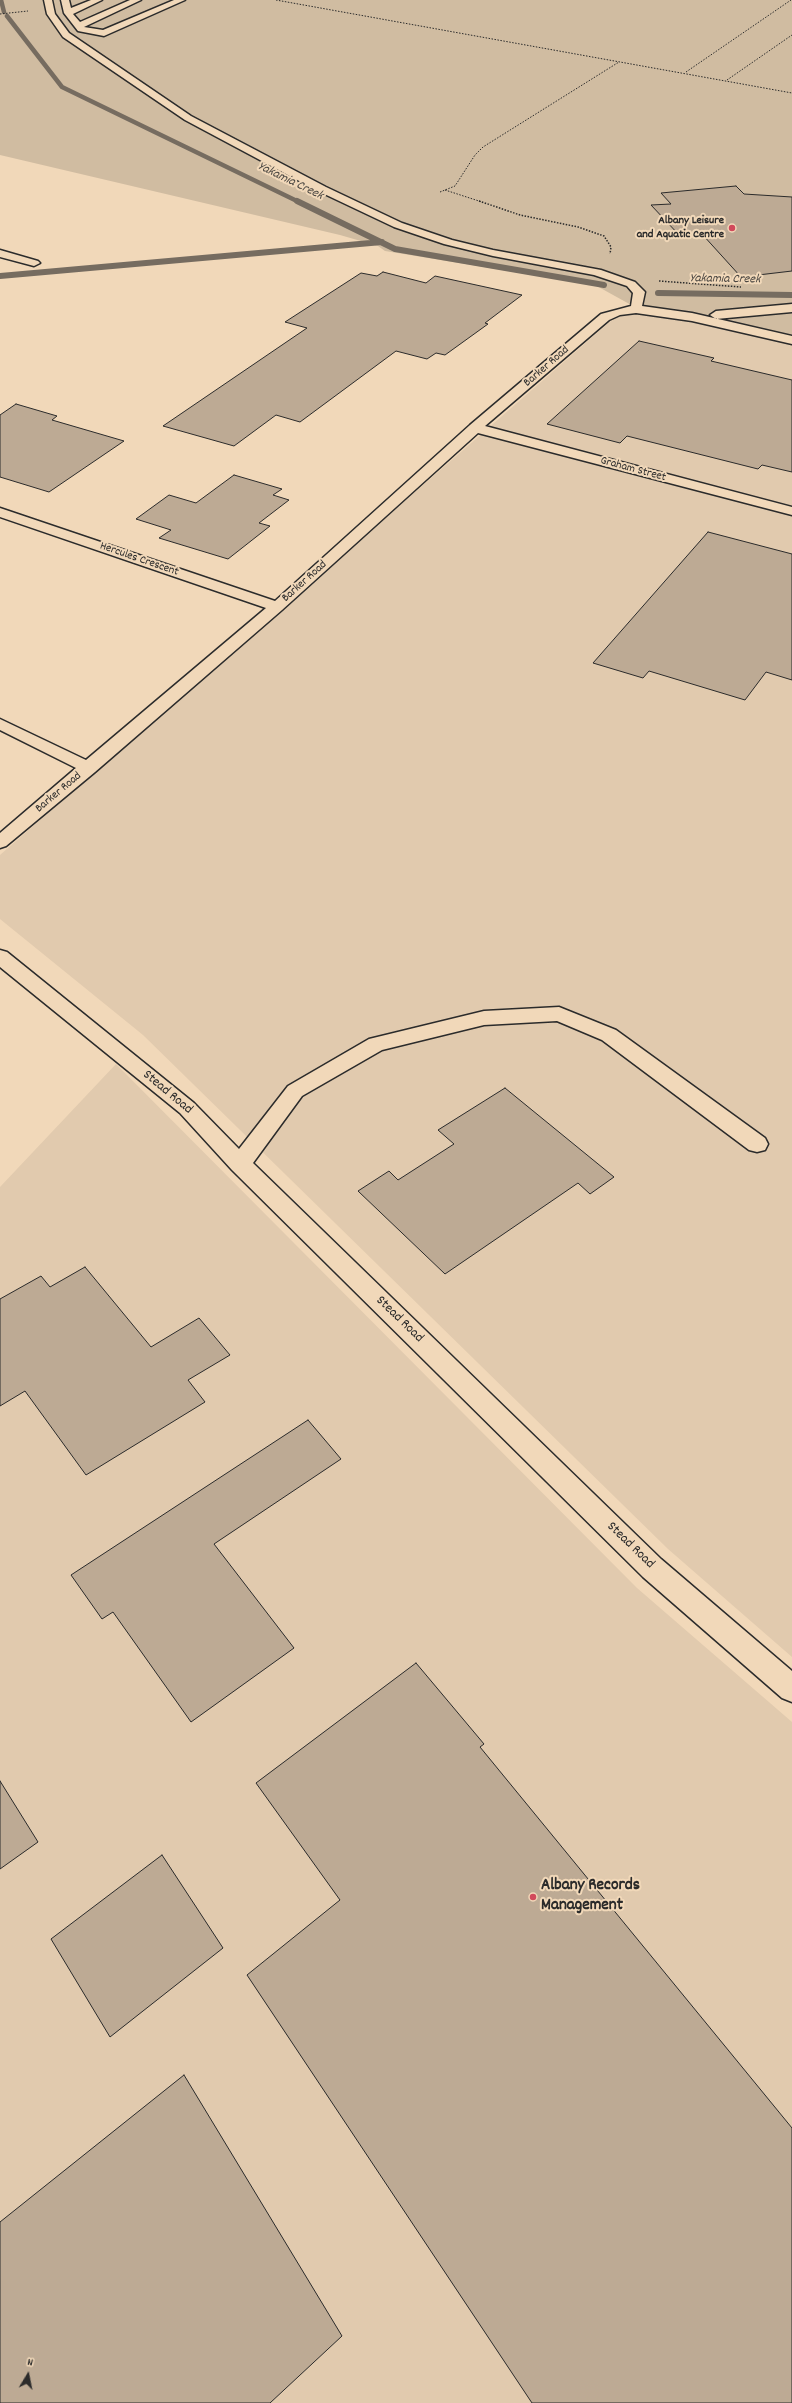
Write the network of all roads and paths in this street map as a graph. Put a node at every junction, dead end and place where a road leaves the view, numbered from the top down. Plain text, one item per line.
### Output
1 (48, 0) edge
2 (65, 0) edge
3 (98, 0) edge
4 (137, 0) edge
5 (181, 0) edge
6 (276, 0) edge
7 (791, 0) edge
8 (18, 12) dead end
9 (68, 13) junction
10 (0, 14) edge
11 (78, 26) junction
12 (792, 35) edge
13 (620, 62) junction
14 (685, 73) junction
15 (726, 80) junction
16 (792, 93) edge
17 (446, 190) junction
18 (440, 192) dead end
19 (0, 254) edge
20 (609, 259) dead end
21 (34, 263) dead end
22 (656, 281) dead end
23 (741, 288) dead end
24 (792, 308) edge
25 (636, 309) junction
26 (760, 311) junction
27 (692, 317) junction
28 (753, 331) junction
29 (792, 340) edge
30 (475, 428) junction
31 (792, 511) edge
32 (0, 512) edge
33 (277, 608) junction
34 (0, 724) edge
35 (90, 768) junction
36 (0, 842) edge
37 (0, 957) edge
38 (757, 1144) dead end
39 (240, 1164) junction
40 (792, 1689) edge

1 - 25 street
2 - 9 street
3 - 9 street
4 - 11 street
5 - 11 street
6 - 13 path
7 - 14 path
8 - 10 path
9 - 11 street
12 - 15 path
13 - 14 path
13 - 17 path
14 - 15 path
15 - 16 path
17 - 18 path
17 - 20 path
19 - 21 street
22 - 23 path
24 - 26 street
25 - 27 street
25 - 30 street, Barker Road
26 - 27 street
26 - 28 street
27 - 28 street
28 - 29 street
30 - 31 street, Graham Street
30 - 33 street, Barker Road
32 - 33 street, Hercules Crescent
33 - 35 street, Barker Road
34 - 35 street
35 - 36 street, Barker Road
37 - 39 street, Stead Road
38 - 39 street
39 - 40 street, Stead Road

